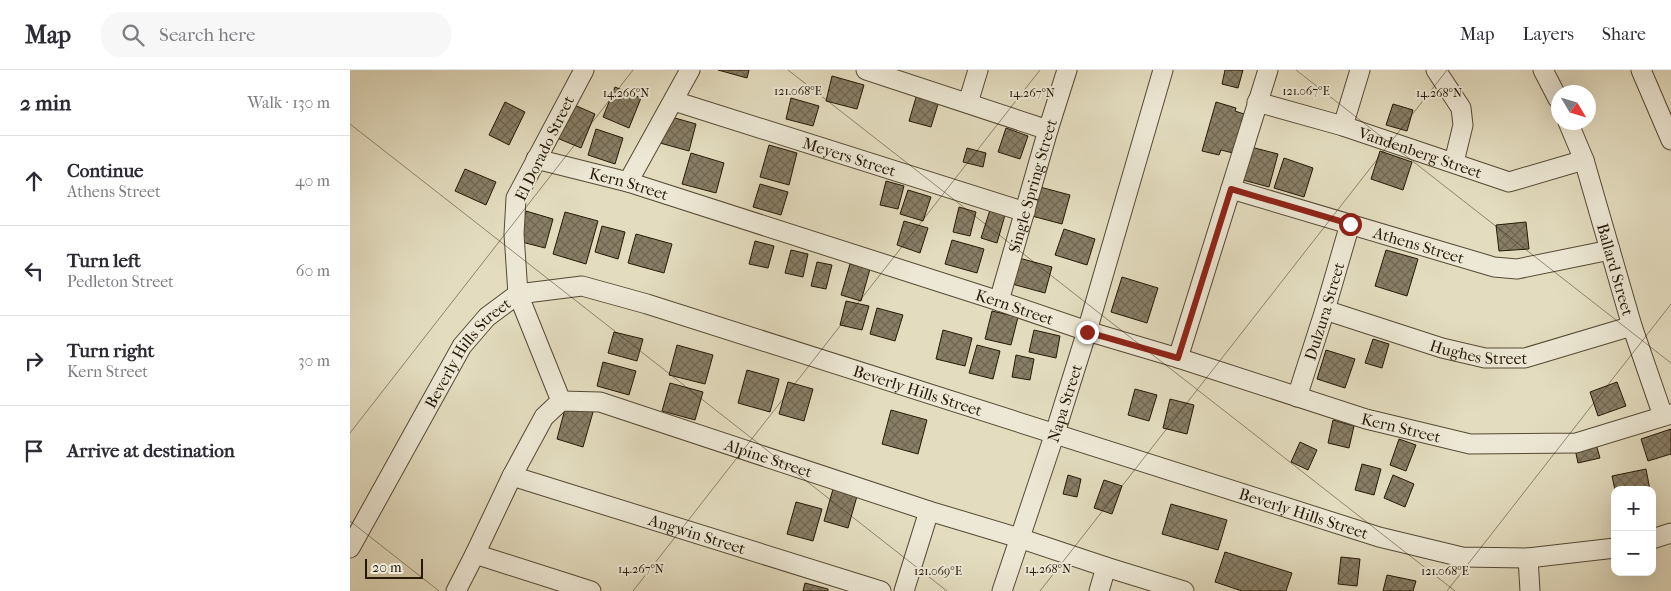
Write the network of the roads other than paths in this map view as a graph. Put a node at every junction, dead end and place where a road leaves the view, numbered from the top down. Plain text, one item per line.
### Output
1 (584, 70) edge
2 (690, 70) edge
3 (978, 70) edge
4 (1067, 70) edge
5 (1164, 70) edge
6 (1268, 70) edge
7 (1360, 70) edge
8 (1436, 70) edge
9 (1542, 70) edge
10 (1641, 70) edge
11 (878, 72) edge
12 (1551, 86) edge
13 (674, 101) junction
14 (1257, 102) junction
15 (968, 103) junction
16 (1343, 126) junction
17 (1048, 130) junction
18 (1571, 130) edge
19 (1671, 140) edge
20 (536, 159) junction
21 (1584, 160) junction
22 (1454, 162) junction
23 (628, 182) junction
24 (1231, 189) junction
25 (1025, 212) junction
26 (1350, 224) junction
27 (1610, 250) junction
28 (518, 294) junction
29 (999, 301) junction
30 (1325, 310) junction
31 (1632, 326) junction
32 (1087, 332) junction
33 (1178, 358) junction
34 (1297, 397) junction
35 (562, 401) junction
36 (1667, 415) edge
37 (1055, 433) junction
38 (512, 476) junction
39 (929, 511) junction
40 (1671, 533) edge
41 (1656, 537) edge
42 (1019, 538) junction
43 (350, 548) edge
44 (1611, 548) edge
45 (475, 554) junction
46 (1528, 558) junction
47 (1106, 567) junction
48 (456, 591) edge
49 (591, 591) edge
50 (881, 591) edge
51 (904, 591) edge
52 (1002, 591) edge
53 (1098, 591) edge
54 (1184, 591) edge
55 (1530, 591) edge

1 - 20 street, El Dorado Street
2 - 13 street
3 - 15 street
4 - 17 street, Single Spring Street
5 - 32 street, Napa Street
6 - 14 street
7 - 16 street
8 - 22 street
9 - 12 street
10 - 19 street
11 - 15 street
13 - 23 street
13 - 25 street, Meyers Street
14 - 16 street, Vandenberg Street
14 - 24 street
15 - 17 street
16 - 22 street, Vandenberg Street
17 - 25 street, Single Spring Street
18 - 21 street, Ballard Street
20 - 23 street, Kern Street
20 - 28 street, El Dorado Street
21 - 22 street, Vandenberg Street
21 - 27 street, Ballard Street
23 - 29 street, Kern Street
24 - 26 street, Athens Street
24 - 33 street
25 - 29 street, Single Spring Street
26 - 27 street, Athens Street
26 - 30 street, Dulzura Street
27 - 31 street, Ballard Street
28 - 35 street, El Dorado Street
28 - 37 street, Beverly Hills Street
28 - 43 street, Beverly Hills Street
29 - 32 street, Kern Street
30 - 31 street, Hughes Street
30 - 34 street, Dulzura Street
31 - 36 street, Ballard Street
32 - 33 street, Kern Street
32 - 37 street, Napa Street
33 - 34 street, Kern Street
34 - 36 street, Kern Street
35 - 38 street
35 - 39 street, Alpine Street
37 - 42 street, Napa Street
37 - 46 street, Beverly Hills Street
38 - 45 street
38 - 50 street, Angwin Street
39 - 42 street, Alpine Street
39 - 51 street
40 - 41 street
42 - 47 street, Alpine Street
42 - 52 street, Napa Street
44 - 46 street, Beverly Hills Street
45 - 48 street
45 - 49 street
46 - 55 street
47 - 53 street
47 - 54 street, Alpine Street

